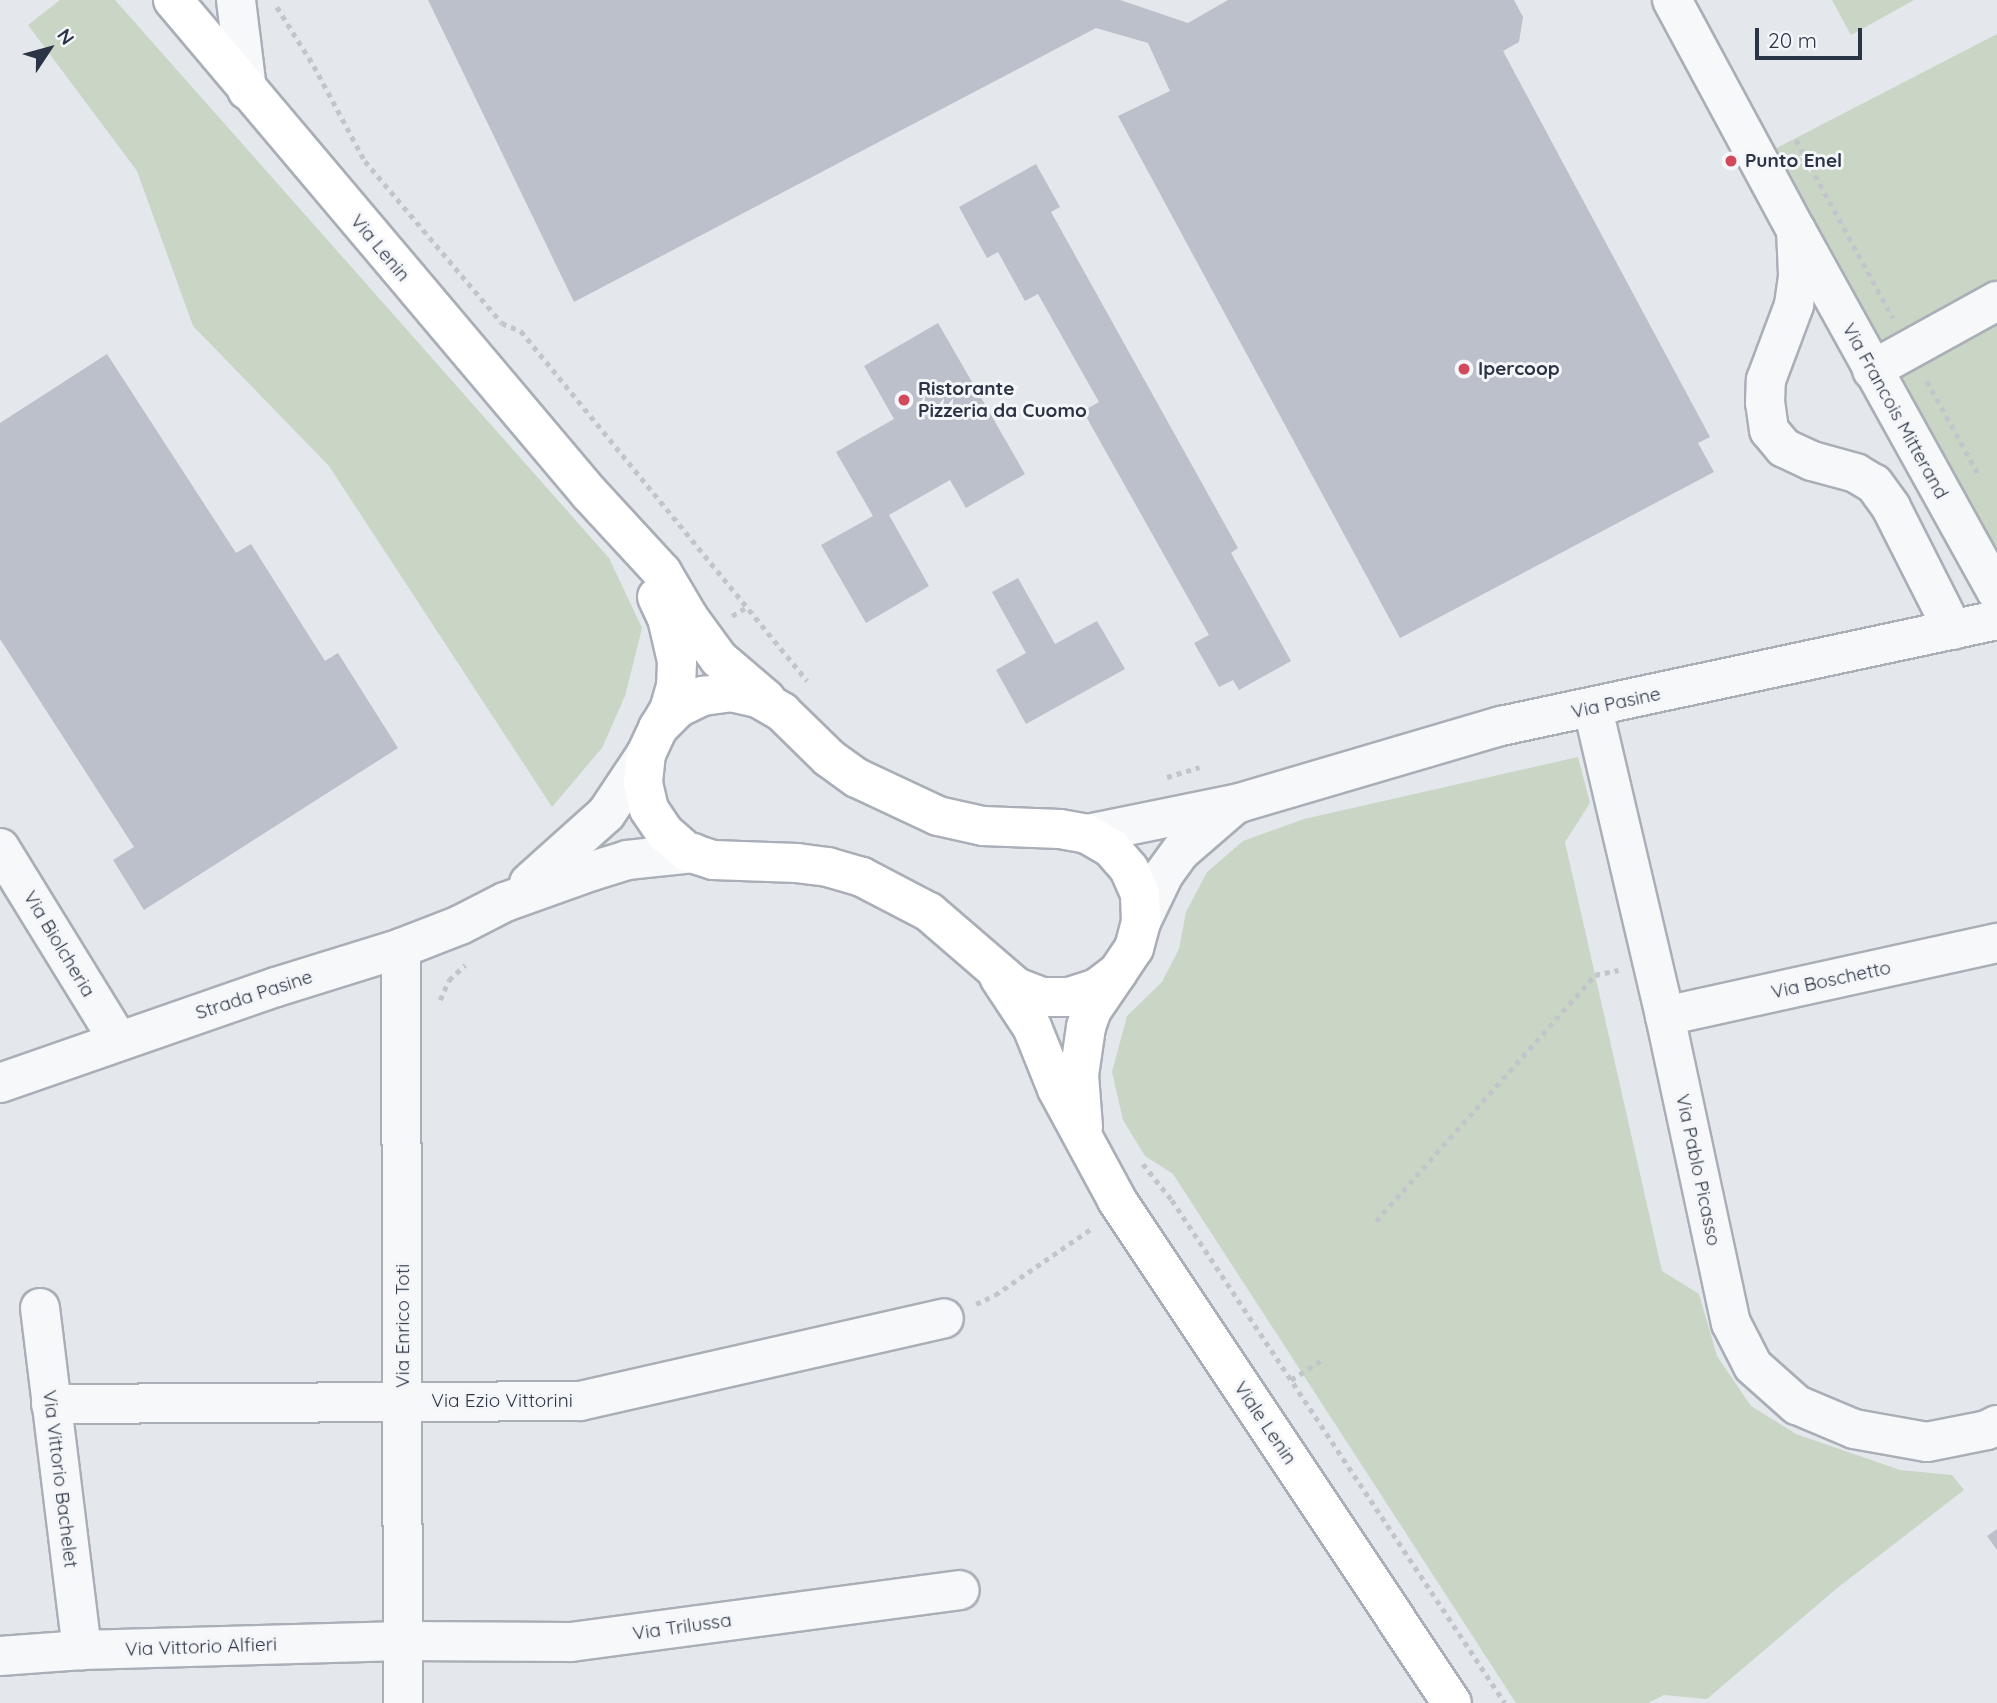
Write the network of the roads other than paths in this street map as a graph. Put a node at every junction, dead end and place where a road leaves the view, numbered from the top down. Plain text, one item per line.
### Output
1 (173, 0) edge
2 (236, 0) edge
3 (1672, 0) edge
4 (247, 90) junction
5 (1796, 230) junction
6 (1997, 301) edge
7 (1789, 317) junction
8 (1863, 355) junction
9 (589, 493) junction
10 (1955, 519) junction
11 (1902, 530) junction
12 (1997, 592) edge
13 (1997, 620) edge
14 (1953, 629) junction
15 (1593, 709) junction
16 (782, 712) junction
17 (652, 741) junction
18 (1239, 803) junction
19 (1087, 834) junction
20 (0, 848) edge
21 (694, 853) junction
22 (505, 902) junction
23 (1141, 922) junction
24 (1997, 943) edge
25 (401, 948) junction
26 (994, 970) junction
27 (1118, 972) junction
28 (1665, 1016) junction
29 (118, 1040) junction
30 (0, 1083) edge
31 (1084, 1139) junction
32 (40, 1308) dead end
33 (944, 1318) road end
34 (404, 1402) junction
35 (51, 1404) junction
36 (1997, 1425) edge
37 (960, 1590) dead end
38 (402, 1641) junction
39 (82, 1650) junction
40 (0, 1656) edge
41 (402, 1703) edge
42 (1452, 1703) edge

1 - 4 main road, Via Lenin
2 - 4 street
3 - 5 street, Via Francois Mitterand
4 - 9 main road, Via Lenin
5 - 7 street, Via Francois Mitterand
5 - 8 street, Via Francois Mitterand
6 - 8 street
7 - 8 street
7 - 11 street, Via Francois Mitterand
8 - 10 street, Via Francois Mitterand
9 - 16 main road, Via Lenin
9 - 17 main road, Via Lenin
10 - 11 street
10 - 12 street, Via Francois Mitterand
11 - 14 street, Via Francois Mitterand
13 - 14 street, Via Pasine
14 - 15 street, Via Pasine
15 - 18 street, Via Pasine
15 - 28 street, Via Pablo Picasso
16 - 17 main road
16 - 19 main road
17 - 21 main road
17 - 22 street
18 - 19 street, Via Pasine
18 - 23 street
19 - 23 main road
20 - 29 street, Via Biolcheria
21 - 22 street
21 - 26 main road
22 - 25 street, Strada Pasine
23 - 27 main road
24 - 28 street, Via Boschetto
25 - 29 street, Strada Pasine
25 - 34 street, Via Enrico Toti
26 - 27 main road
26 - 31 main road, Viale Lenin
27 - 31 main road
28 - 36 street, Via Pablo Picasso
29 - 30 street, Strada Pasine
31 - 42 main road, Viale Lenin
32 - 35 street, Via Vittorio Bachelet
33 - 34 street, Via Ezio Vittorini
34 - 35 street, Via Ezio Vittorini
34 - 38 street, Via Enrico Toti
35 - 39 street, Via Vittorio Bachelet
37 - 38 street, Via Trilussa
38 - 39 street, Via Vittorio Alfieri
38 - 41 street, Via Enrico Toti
39 - 40 street, Via Vittorio Alfieri

